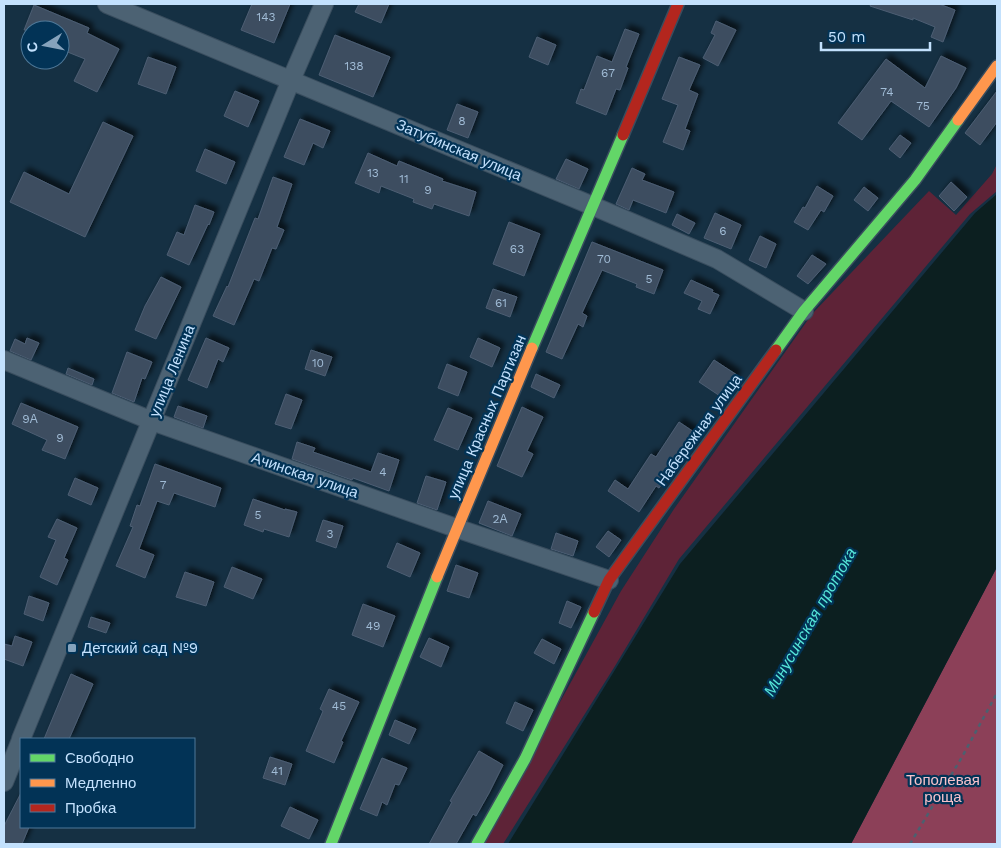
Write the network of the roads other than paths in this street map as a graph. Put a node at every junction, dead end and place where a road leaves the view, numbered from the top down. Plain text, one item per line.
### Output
1 (107, 4) edge
2 (324, 4) edge
3 (678, 4) edge
4 (997, 66) edge
5 (291, 80) junction
6 (593, 206) junction
7 (804, 311) junction
8 (4, 360) edge
9 (152, 421) junction
10 (456, 528) junction
11 (609, 580) junction
12 (21, 738) edge
13 (20, 742) edge
14 (4, 782) edge
15 (331, 844) edge
16 (477, 844) edge

1 - 5 street, Затубинская улица
2 - 5 street, улица Ленина
3 - 6 street, улица Красных Партизан
4 - 7 street, Набережная улица
5 - 6 street, Затубинская улица
5 - 9 street, улица Ленина
6 - 7 street, Затубинская улица
6 - 10 street, улица Красных Партизан
7 - 11 street, Набережная улица
8 - 9 street, Ачинская улица
9 - 10 street, Ачинская улица
9 - 12 street, улица Ленина
10 - 11 street, Ачинская улица
10 - 15 street, улица Красных Партизан
11 - 16 street, Набережная улица
13 - 14 street, улица Ленина

